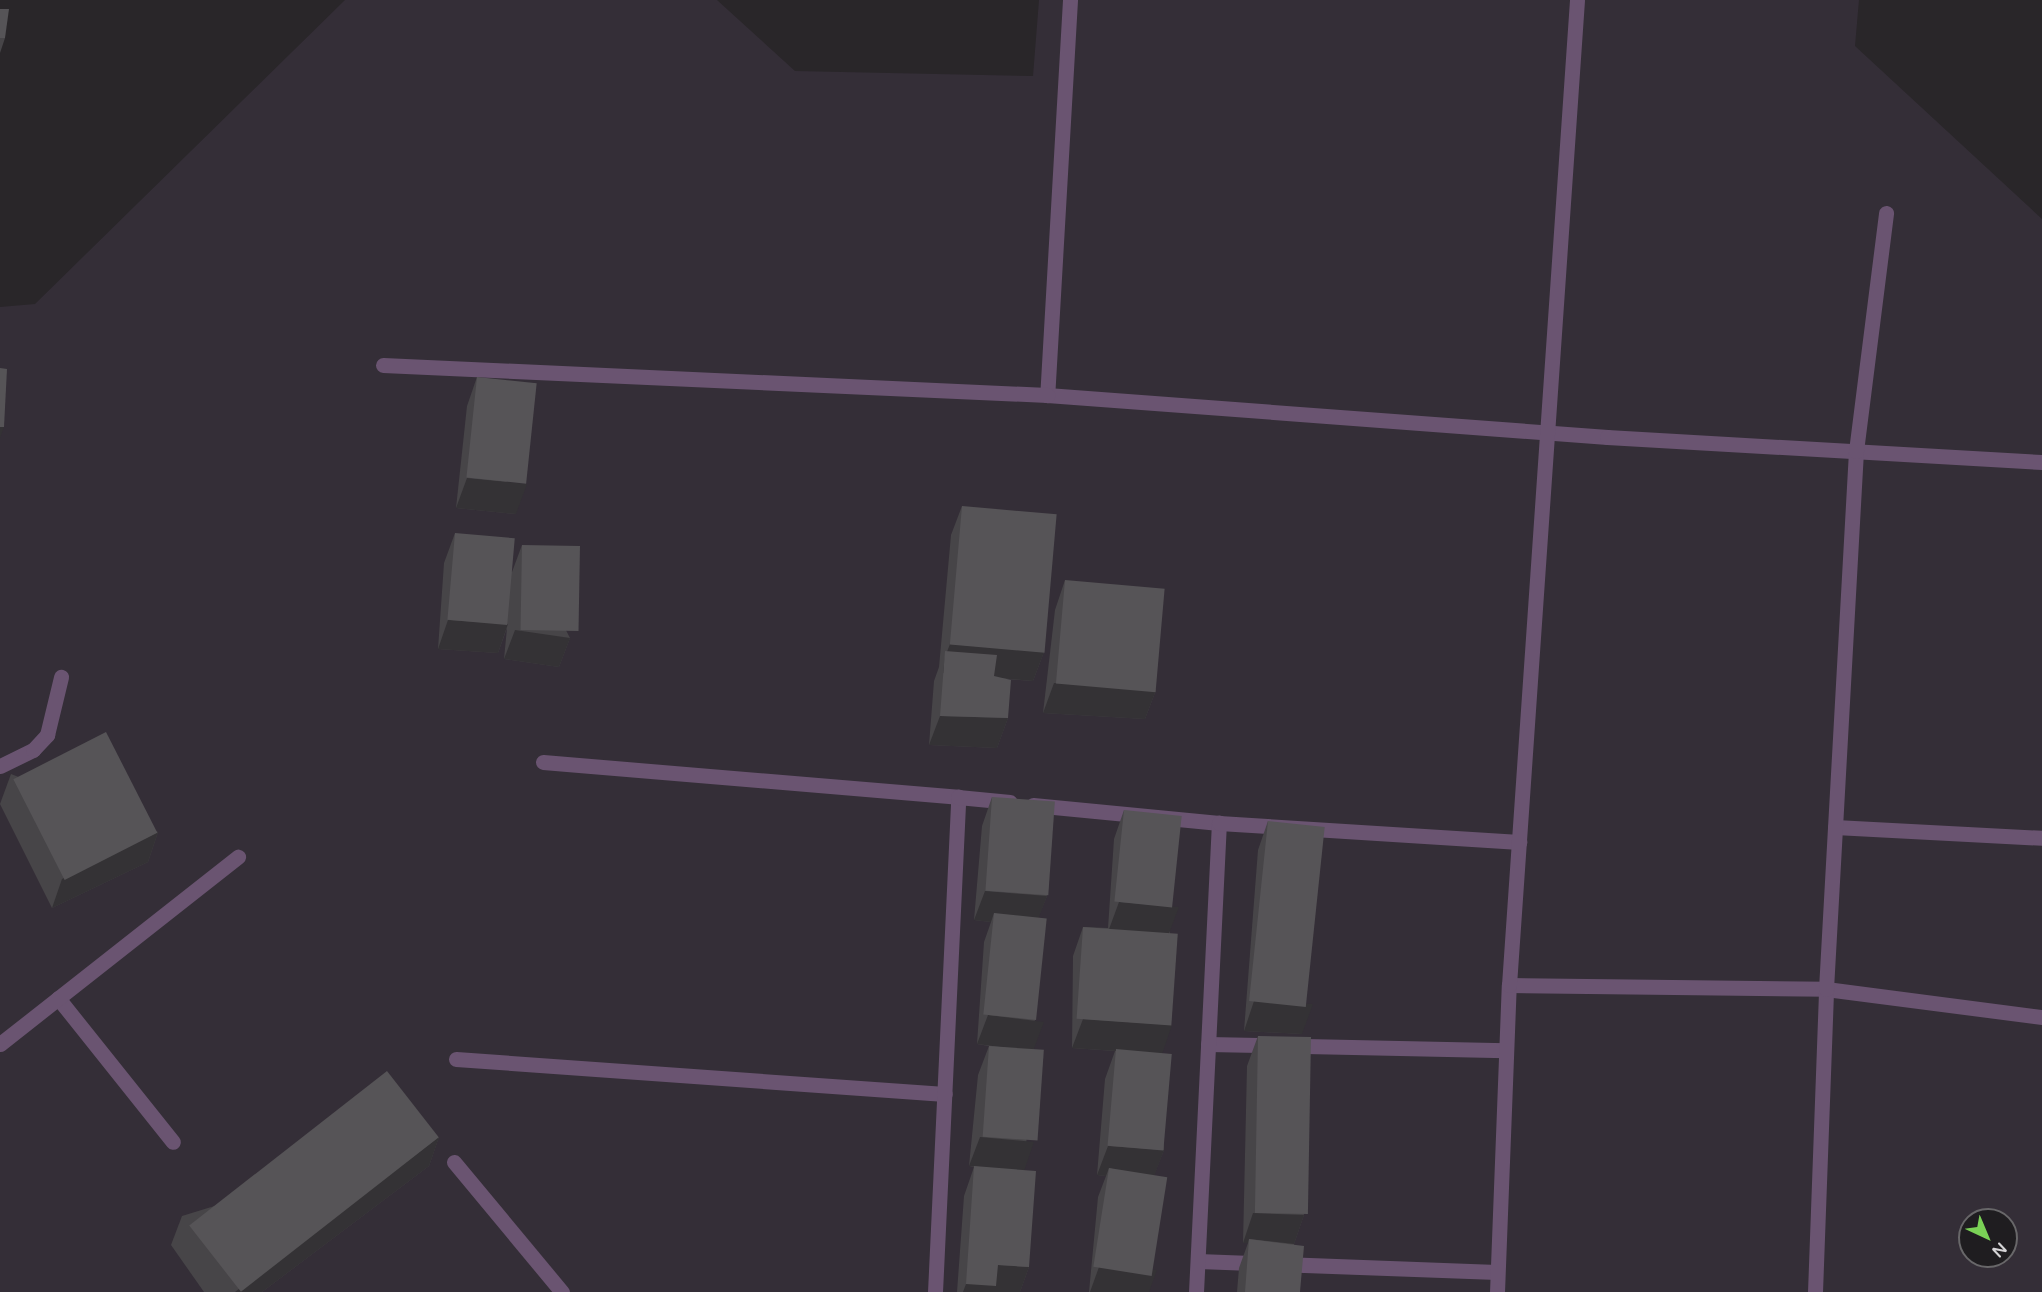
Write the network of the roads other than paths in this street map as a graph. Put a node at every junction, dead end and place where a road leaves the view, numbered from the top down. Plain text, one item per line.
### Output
1 (1070, 0) edge
2 (1577, 0) edge
3 (1886, 213) dead end
4 (383, 365) dead end
5 (1047, 395) junction
6 (1546, 432) junction
7 (1856, 451) junction
8 (2042, 462) edge
9 (61, 677) dead end
10 (543, 762) dead end
11 (0, 766) edge
12 (958, 797) junction
13 (1219, 823) junction
14 (1835, 827) junction
15 (2042, 837) edge
16 (1519, 842) junction
17 (238, 857) dead end
18 (1509, 985) junction
19 (1826, 989) junction
20 (58, 998) junction
21 (2042, 1017) edge
22 (0, 1044) edge
23 (1208, 1044) junction
24 (1506, 1050) junction
25 (456, 1059) dead end
26 (945, 1094) junction
27 (173, 1143) dead end
28 (454, 1162) dead end
29 (1198, 1261) junction
30 (1497, 1272) junction
31 (562, 1292) edge
32 (935, 1292) edge
33 (1196, 1292) edge
34 (1497, 1292) edge
35 (1815, 1292) edge

1 - 5 lane
2 - 6 lane
3 - 7 lane
4 - 5 lane
5 - 6 lane
6 - 7 lane
6 - 16 lane
7 - 8 lane
7 - 14 lane
9 - 11 lane
10 - 12 lane
12 - 13 lane
12 - 26 lane
13 - 16 lane
13 - 23 lane
14 - 15 lane
14 - 19 lane
16 - 18 lane
17 - 20 lane
18 - 19 lane
18 - 24 lane
19 - 21 lane
19 - 35 lane
20 - 22 lane
20 - 27 lane
23 - 24 lane
23 - 29 lane
24 - 30 lane
25 - 26 lane
26 - 32 lane
28 - 31 lane
29 - 30 lane
29 - 33 lane
30 - 34 lane

